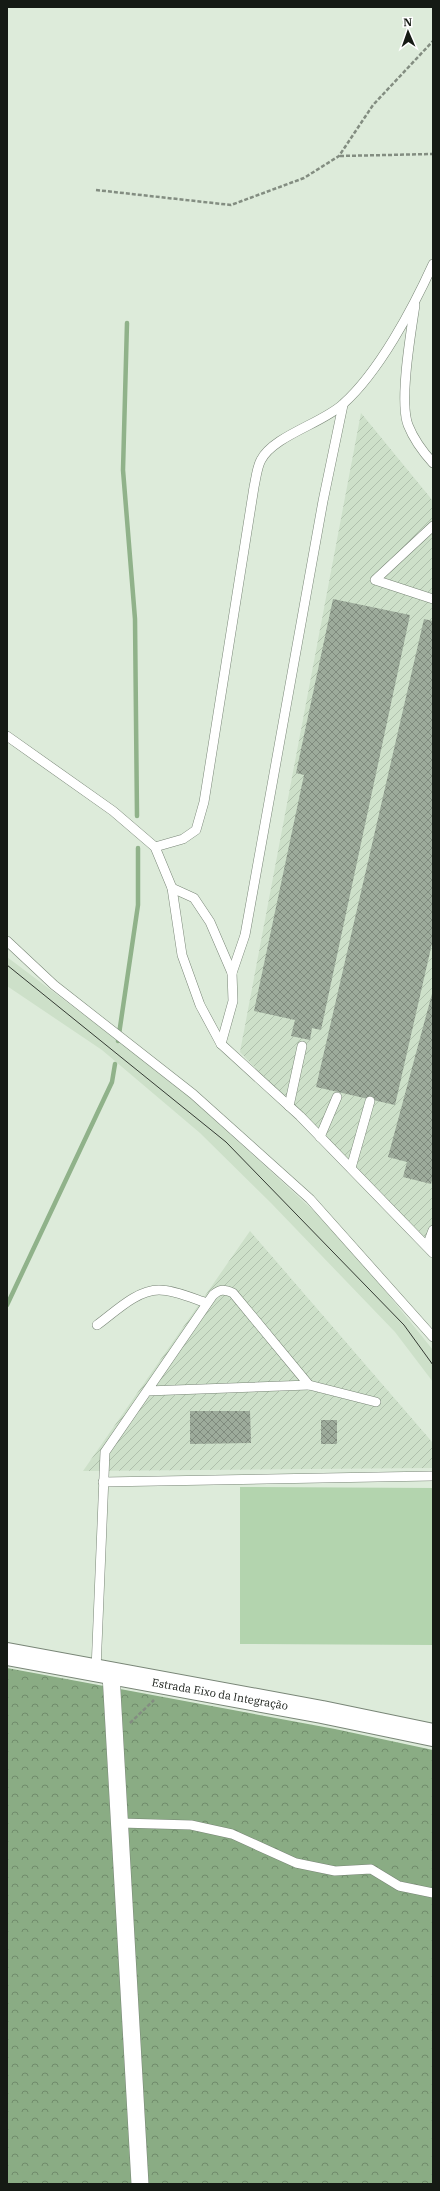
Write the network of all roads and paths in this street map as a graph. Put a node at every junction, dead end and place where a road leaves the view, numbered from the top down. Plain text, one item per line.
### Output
1 (433, 41) edge
2 (433, 154) edge
3 (339, 156) junction
4 (96, 190) dead end
5 (433, 264) edge
6 (415, 303) junction
7 (343, 405) junction
8 (433, 463) edge
9 (433, 526) edge
10 (433, 599) edge
11 (7, 736) edge
12 (155, 847) junction
13 (172, 888) junction
14 (7, 941) edge
15 (232, 973) junction
16 (221, 1044) junction
17 (302, 1046) dead end
18 (337, 1097) dead end
19 (370, 1101) dead end
20 (289, 1106) junction
21 (320, 1137) junction
22 (352, 1168) junction
23 (433, 1230) edge
24 (430, 1249) edge
25 (207, 1303) junction
26 (97, 1325) dead end
27 (433, 1337) edge
28 (309, 1385) junction
29 (147, 1391) junction
30 (376, 1402) dead end
31 (433, 1476) edge
32 (104, 1482) junction
33 (7, 1654) edge
34 (104, 1673) junction
35 (168, 1685) junction
36 (433, 1735) edge
37 (115, 1741) junction
38 (121, 1823) junction
39 (433, 1893) edge
40 (140, 2184) edge

1 - 3 path
2 - 3 path
3 - 4 path
5 - 6 lane
6 - 7 lane
6 - 8 lane
7 - 12 lane
7 - 15 lane
9 - 10 lane
11 - 12 lane
12 - 13 lane
13 - 15 lane
13 - 16 lane
14 - 27 lane
15 - 16 lane
16 - 20 lane
17 - 20 lane
18 - 21 lane
19 - 22 lane
20 - 21 lane
21 - 22 lane
22 - 24 lane
23 - 24 lane
25 - 26 lane
25 - 28 lane
25 - 29 lane
28 - 29 lane
28 - 30 lane
29 - 32 lane
31 - 32 lane
32 - 34 lane
33 - 34 main road, Estrada Eixo da Integração
34 - 35 main road, Estrada Eixo da Integração
34 - 37 street
35 - 36 main road, Estrada Eixo da Integração
35 - 37 path
37 - 38 street
38 - 39 lane
38 - 40 street

